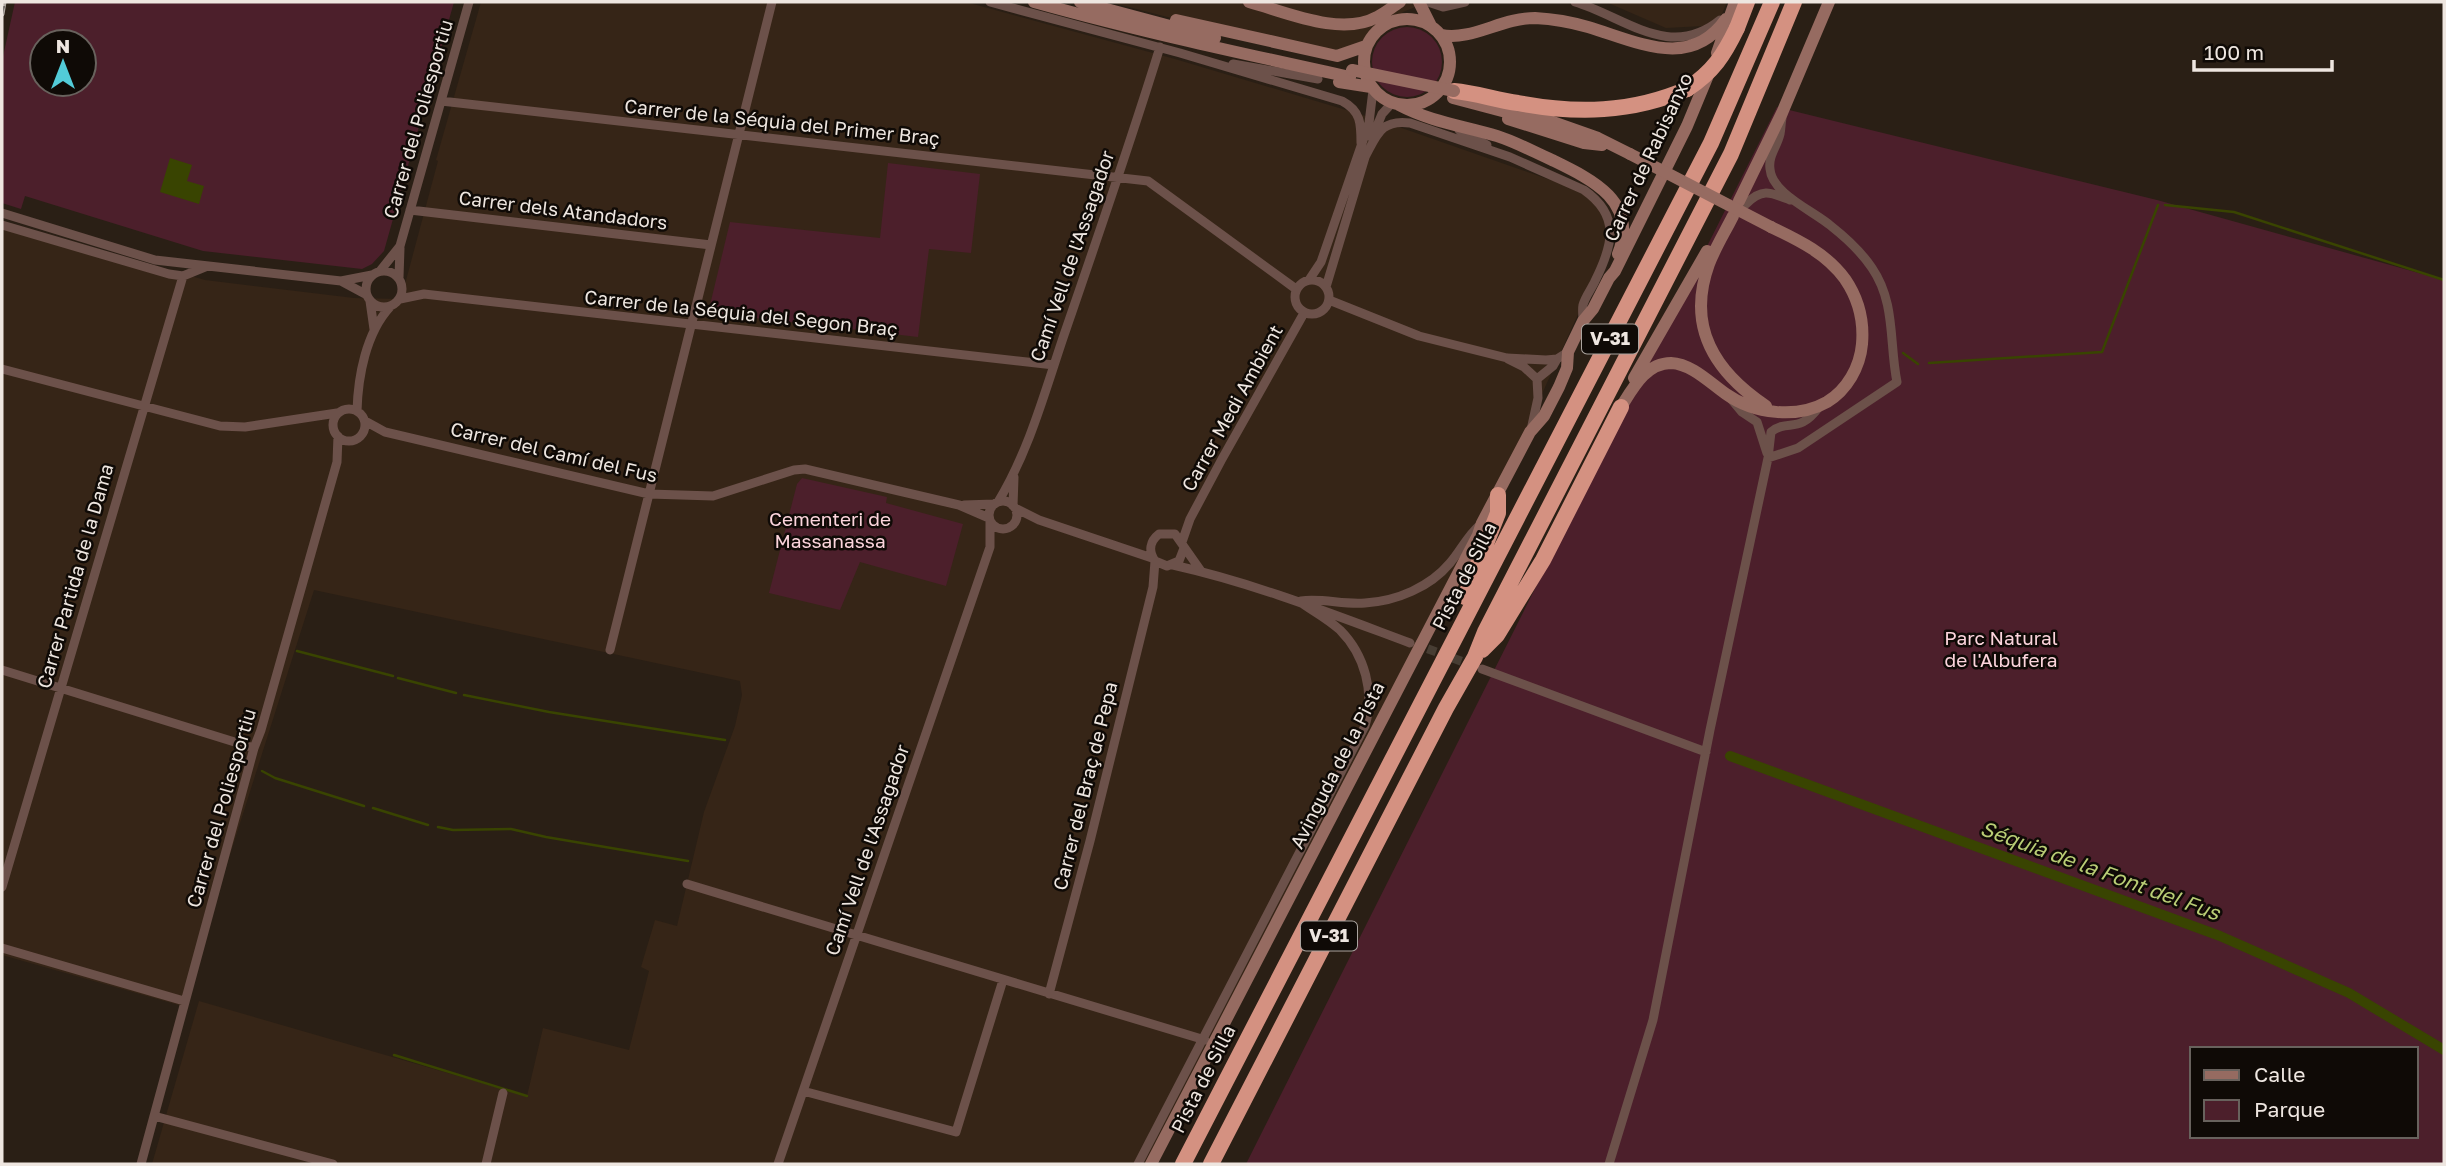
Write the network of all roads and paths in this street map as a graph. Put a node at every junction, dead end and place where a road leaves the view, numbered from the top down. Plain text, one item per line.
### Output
1 (469, 2) edge
2 (772, 2) edge
3 (990, 2) edge
4 (1034, 2) edge
5 (1080, 2) edge
6 (1249, 2) edge
7 (1401, 2) edge
8 (1419, 2) edge
9 (1428, 2) edge
10 (1465, 2) edge
11 (1575, 2) edge
12 (1747, 2) edge
13 (1772, 2) edge
14 (1794, 2) edge
15 (1829, 2) edge
16 (1733, 6) edge
17 (1107, 16) junction
18 (1388, 23) junction
19 (1436, 30) junction
20 (1160, 47) junction
21 (1366, 47) junction
22 (1180, 53) junction
23 (1318, 79) junction
24 (1372, 89) junction
25 (1453, 94) junction
26 (441, 101) junction
27 (1426, 102) junction
28 (1396, 104) junction
29 (1782, 113) junction
30 (1451, 125) junction
31 (738, 135) junction
32 (1361, 143) junction
33 (1602, 145) junction
34 (1630, 154) junction
35 (1365, 157) junction
36 (1510, 157) junction
37 (1119, 177) junction
38 (1742, 203) joint
39 (1798, 203) junction
40 (410, 210) junction
41 (2, 213) edge
42 (2, 225) edge
43 (711, 245) junction
44 (400, 246) junction
45 (207, 266) junction
46 (376, 273) junction
47 (183, 276) junction
48 (1609, 278) junction
49 (400, 280) junction
50 (1309, 280) junction
51 (341, 281) junction
52 (1326, 287) junction
53 (1296, 289) junction
54 (424, 294) junction
55 (369, 298) junction
56 (400, 299) junction
57 (1329, 300) junction
58 (390, 307) junction
59 (1304, 313) junction
60 (1583, 321) junction
61 (691, 325) junction
62 (374, 329) junction
63 (1563, 355) junction
64 (1507, 358) junction
65 (1054, 365) junction
66 (2, 369) edge
67 (1537, 379) junction
68 (358, 388) junction
69 (1730, 397) junction
70 (144, 406) junction
71 (1621, 407) junction
72 (1819, 407) junction
73 (340, 411) junction
74 (358, 411) junction
75 (1772, 411) junction
76 (317, 418) junction
77 (365, 421) junction
78 (385, 432) junction
79 (1531, 432) junction
80 (336, 434) junction
81 (361, 435) junction
82 (351, 441) junction
83 (1768, 458) junction
84 (337, 462) junction
85 (1014, 475) junction
86 (649, 494) junction
87 (1497, 495) junction
88 (996, 503) junction
89 (959, 505) junction
90 (1014, 507) junction
91 (990, 520) junction
92 (1039, 520) junction
93 (1190, 520) junction
94 (1482, 523) junction
95 (1009, 527) junction
96 (1171, 533) junction
97 (1152, 542) junction
98 (1183, 545) junction
99 (990, 547) junction
100 (1125, 547) junction
101 (1154, 559) junction
102 (1170, 566) junction
103 (1202, 571) junction
104 (1153, 587) junction
105 (1300, 602) junction
106 (1410, 643) tunnel mouth
107 (610, 650) dead end
108 (1478, 663) junction
109 (2, 670) edge
110 (1437, 670) junction
111 (60, 688) junction
112 (254, 748) junction
113 (1706, 752) junction
114 (6, 856) edge
115 (687, 884) dead end
116 (2, 887) edge
117 (856, 934) junction
118 (2, 948) edge
119 (1003, 979) junction
120 (1049, 994) junction
121 (184, 1001) junction
122 (1209, 1041) junction
123 (803, 1091) junction
124 (503, 1093) dead end
125 (154, 1116) junction
126 (141, 1164) edge
127 (333, 1164) edge
128 (486, 1164) edge
129 (778, 1164) edge
130 (1138, 1164) edge
131 (1151, 1164) edge
132 (1183, 1164) edge
133 (1212, 1164) edge
134 (1609, 1164) edge

1 - 26 street, Carrer del Poliesportiu
2 - 31 street
3 - 20 street
4 - 17 street
5 - 17 street
6 - 7 street
7 - 18 street
8 - 19 street
9 - 10 street
11 - 16 street
12 - 25 highway, bridge
13 - 110 highway, Pista de Silla / V-31
14 - 108 highway, V-31
15 - 29 street
16 - 19 street
16 - 48 street, Carrer de Rabisanxo
17 - 21 street
17 - 23 street
17 - 25 street, bridge
18 - 19 street
18 - 21 street
19 - 27 street
20 - 22 street
20 - 37 street, Camí Vell de l'Assagador
21 - 24 street
22 - 23 street
22 - 32 street
23 - 24 street
24 - 28 street
24 - 32 street
25 - 33 street
25 - 34 street
26 - 31 street, Carrer de la Séquia del Primer Braç
26 - 40 street, Carrer del Poliesportiu
27 - 28 street
27 - 33 street
28 - 30 street
28 - 35 street
29 - 38 street
29 - 39 street
30 - 36 street
30 - 48 street
31 - 37 street, Carrer de la Séquia del Primer Braç
31 - 43 street
32 - 50 street
33 - 34 street
34 - 72 street, bridge
35 - 36 street
35 - 52 street
36 - 60 street, Carrer de Rabisanxo
37 - 53 street, Carrer de la Séquia del Primer Braç
37 - 65 street, Camí Vell de l'Assagador
38 - 39 street
39 - 83 street
40 - 43 street, Carrer dels Atandadors
40 - 44 street, Carrer del Poliesportiu
41 - 45 street
42 - 47 street
43 - 61 street
44 - 46 street, Carrer del Poliesportiu
44 - 49 street, Carrer del Poliesportiu
45 - 47 street
45 - 51 street
46 - 49 street
46 - 51 street
46 - 55 street
47 - 70 street, Carrer Partida de la Dama
48 - 60 street, Carrer de Rabisanxo
49 - 54 street, Carrer de la Séquia del Segon Braç
49 - 56 street
50 - 52 street
50 - 53 street
51 - 55 street
52 - 57 street
53 - 59 street
54 - 56 street, Carrer de la Séquia del Segon Braç
54 - 61 street, Carrer de la Séquia del Segon Braç
55 - 58 street
55 - 62 street
56 - 58 street
57 - 59 street
57 - 64 street
58 - 62 street
59 - 93 street, Carrer Medi Ambient
60 - 63 street, Carrer de Rabisanxo
61 - 65 street, Carrer de la Séquia del Segon Braç
61 - 86 street
62 - 68 street
63 - 64 street
63 - 67 street
63 - 79 street, Carrer de Rabisanxo
64 - 67 street
65 - 85 street, Camí Vell de l'Assagador
66 - 70 street
67 - 79 street, Avinguda de la Pista
68 - 73 street
68 - 74 street
69 - 71 street
69 - 75 street
69 - 83 street
70 - 76 street
70 - 111 street, Carrer Partida de la Dama
71 - 75 street
71 - 108 highway
72 - 75 street
72 - 83 street
73 - 74 street
73 - 76 street
73 - 80 street
74 - 77 street
76 - 80 street
77 - 78 street, Carrer del Camí del Fus
77 - 81 street
78 - 81 street, Carrer del Camí del Fus
78 - 86 street, Carrer del Camí del Fus
79 - 87 street, Avinguda de la Pista
80 - 82 street
80 - 84 street, Carrer del Poliesportiu
81 - 82 street
82 - 84 street, Carrer del Poliesportiu
83 - 113 street
84 - 112 street, Carrer del Poliesportiu
85 - 88 street, Camí Vell de l'Assagador
85 - 90 street, Camí Vell de l'Assagador
86 - 89 street, Carrer del Camí del Fus
86 - 107 street
87 - 94 street, Avinguda de la Pista
87 - 110 highway
88 - 89 street, Carrer del Camí del Fus
88 - 90 street
88 - 91 street
89 - 91 street, Carrer del Camí del Fus
90 - 92 street
90 - 95 street
91 - 95 street
91 - 99 street, Camí Vell de l'Assagador
92 - 95 street
92 - 100 street
93 - 96 street, Carrer Medi Ambient
93 - 98 street, Carrer Medi Ambient
94 - 105 street
94 - 122 street, Avinguda de la Pista
95 - 99 street, Camí Vell de l'Assagador
96 - 97 street
96 - 98 street
97 - 100 street
97 - 101 street
98 - 102 street
98 - 103 street
99 - 117 street, Camí Vell de l'Assagador
100 - 101 street
101 - 102 street
101 - 104 street, Carrer del Braç de Pepa
102 - 103 street
102 - 104 street, Carrer del Braç de Pepa
103 - 105 street
104 - 120 street, Carrer del Braç de Pepa
105 - 106 street
105 - 122 street, Avinguda de la Pista
108 - 113 street
108 - 133 highway, V-31
109 - 111 street
110 - 132 highway, Pista de Silla / V-31
111 - 112 street
111 - 114 street, Carrer Partida de la Dama
112 - 121 street, Carrer del Poliesportiu
113 - 134 street
114 - 116 street, Carrer Partida de la Dama
115 - 117 street
117 - 119 street
117 - 123 street, Camí Vell de l'Assagador
118 - 121 street
119 - 120 street
119 - 123 street
120 - 122 street
121 - 125 street, Carrer del Poliesportiu
122 - 130 street, Avinguda de la Pista
122 - 131 street, Avinguda de la Pista
123 - 129 street, Camí Vell de l'Assagador
124 - 128 street
125 - 126 street, Carrer del Poliesportiu
125 - 127 street

